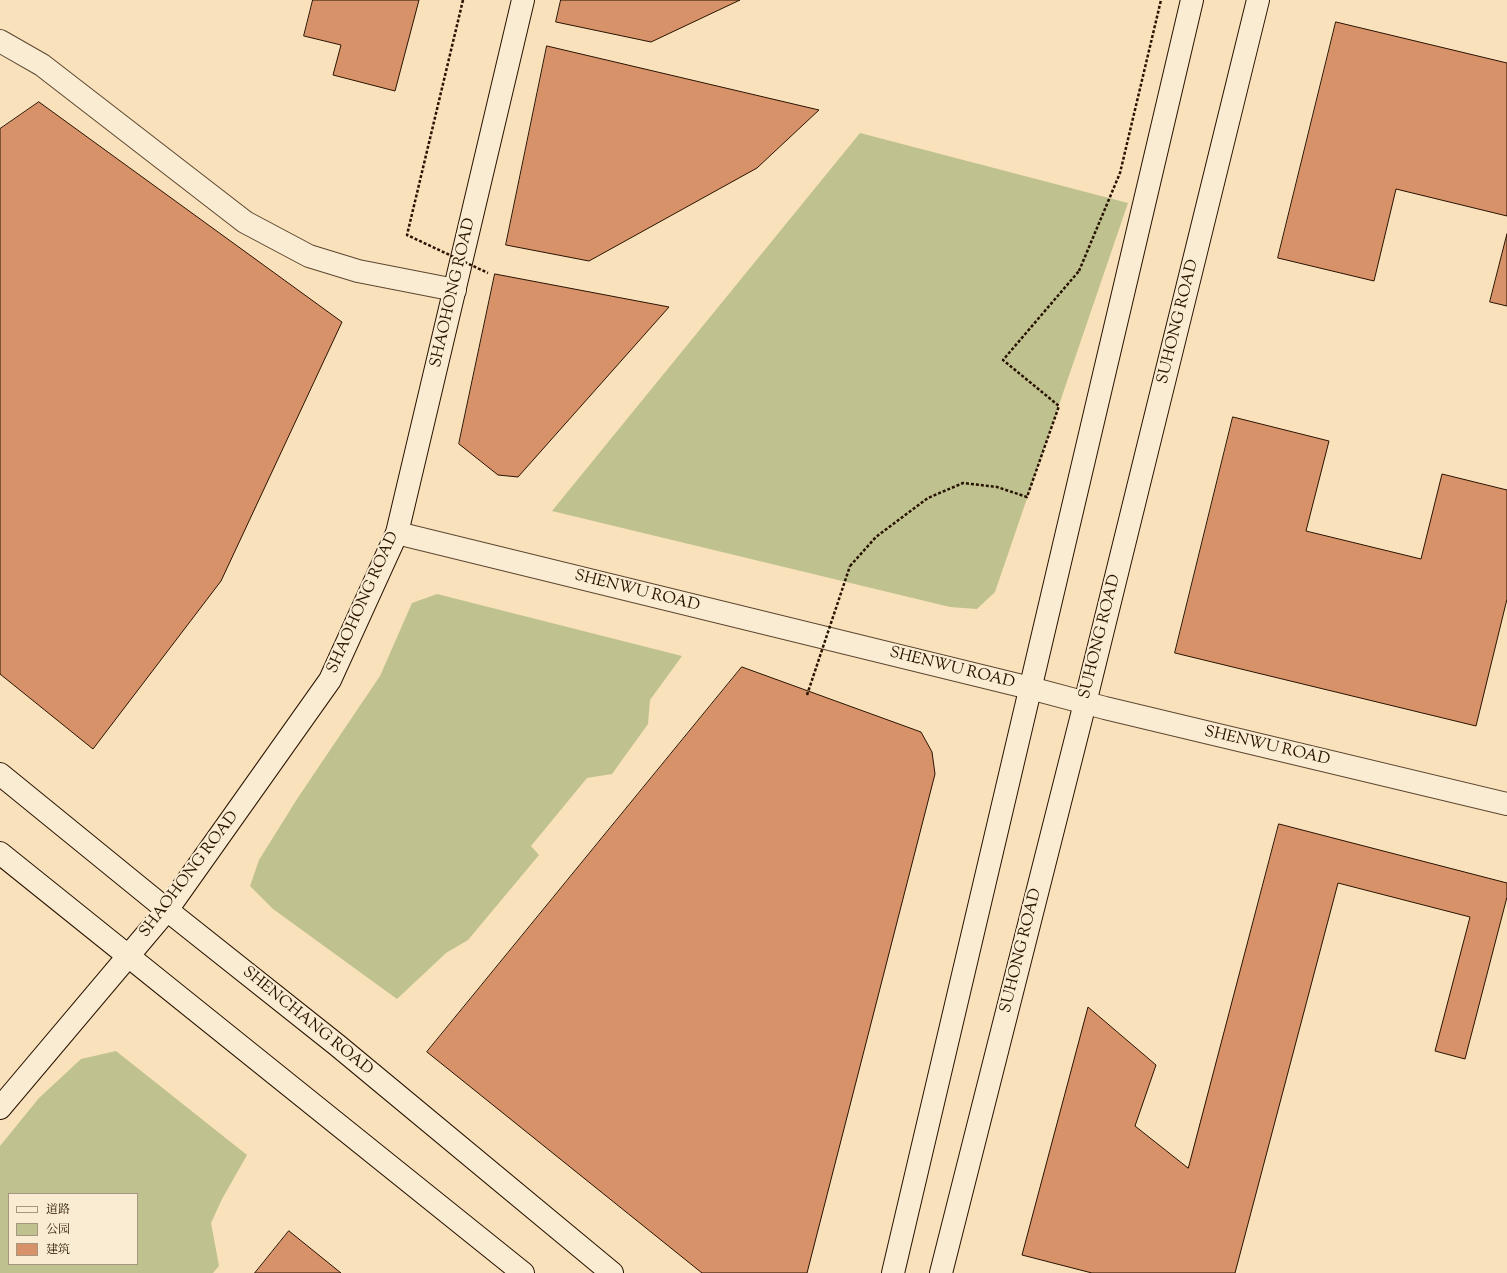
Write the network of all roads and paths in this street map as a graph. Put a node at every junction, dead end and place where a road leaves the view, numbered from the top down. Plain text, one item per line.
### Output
1 (463, 0) edge
2 (523, 0) edge
3 (1161, 0) edge
4 (1192, 0) edge
5 (1258, 0) edge
6 (0, 41) edge
7 (488, 272) dead end
8 (455, 290) junction
9 (397, 533) junction
10 (1030, 688) junction
11 (807, 695) dead end
12 (1085, 703) junction
13 (0, 774) edge
14 (1507, 804) edge
15 (0, 853) edge
16 (167, 910) junction
17 (128, 957) junction
18 (0, 1108) edge
19 (523, 1273) edge
20 (612, 1273) edge
21 (893, 1273) edge
22 (941, 1273) edge

1 - 7 path, bridge
2 - 8 main road, SHAOHONG ROAD
3 - 11 path, bridge
4 - 10 main road
5 - 12 main road, SUHONG ROAD
6 - 8 main road
8 - 9 main road, SHAOHONG ROAD
9 - 10 main road, SHENWU ROAD
9 - 16 main road, SHAOHONG ROAD
10 - 12 main road, SHENWU ROAD
10 - 21 main road
12 - 14 main road, SHENWU ROAD
12 - 22 main road, SUHONG ROAD
13 - 16 main road, SHENCHANG ROAD
15 - 17 main road
16 - 17 main road, SHAOHONG ROAD
16 - 20 main road, SHENCHANG ROAD
17 - 18 main road, SHAOHONG ROAD
17 - 19 main road

